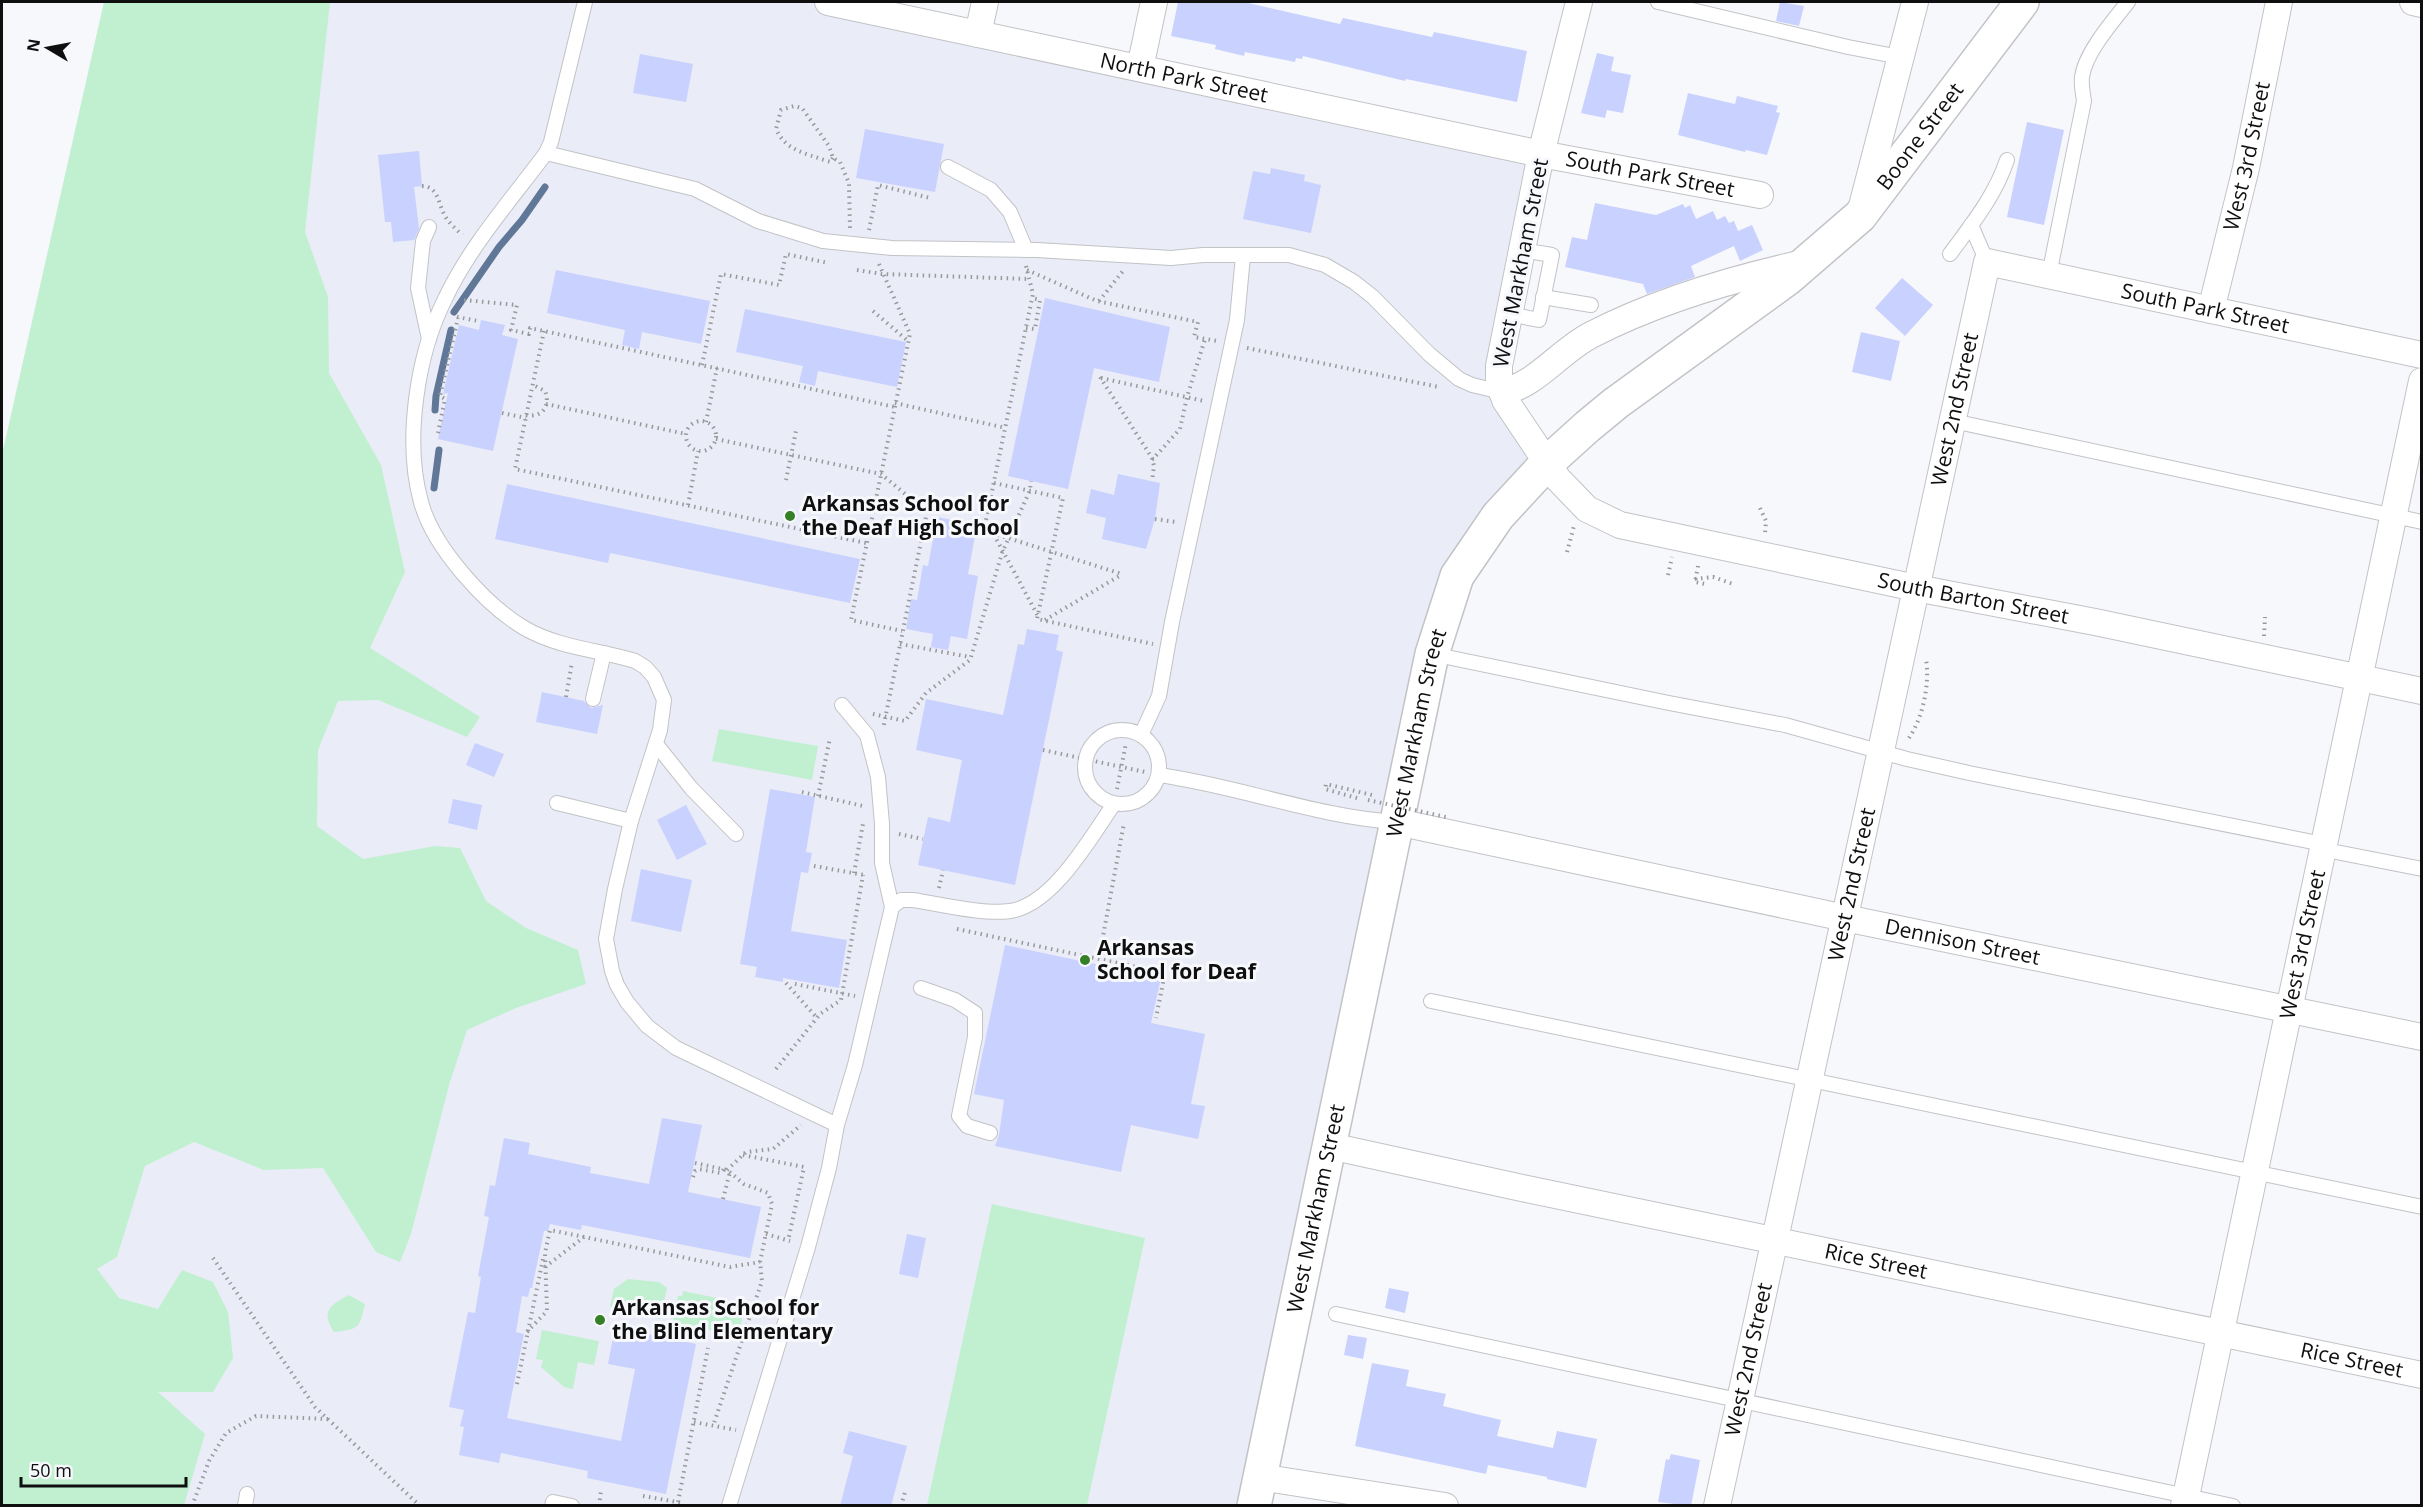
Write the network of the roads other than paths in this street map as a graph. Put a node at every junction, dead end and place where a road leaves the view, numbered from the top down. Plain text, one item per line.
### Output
1 (585, 2) edge
2 (828, 2) edge
3 (985, 2) edge
4 (1154, 2) edge
5 (1579, 2) edge
6 (1658, 2) edge
7 (1915, 2) edge
8 (2022, 2) edge
9 (2128, 2) edge
10 (2279, 2) edge
11 (2412, 2) edge
12 (2421, 4) edge
13 (978, 34) junction
14 (1900, 57) junction
15 (1140, 68) junction
16 (546, 153) junction
17 (1541, 154) junction
18 (2007, 160) dead end
19 (948, 167) dead end
20 (1760, 195) dead end
21 (1860, 216) junction
22 (1971, 225) junction
23 (429, 227) dead end
24 (1522, 249) junction
25 (1950, 254) dead end
26 (1026, 256) junction
27 (1243, 256) junction
28 (1808, 262) junction
29 (1987, 262) junction
30 (2049, 276) junction
31 (1543, 297) junction
32 (1591, 305) dead end
33 (2211, 310) junction
34 (1509, 314) junction
35 (430, 341) junction
36 (2421, 355) edge
37 (2421, 381) edge
38 (1502, 392) junction
39 (1953, 421) junction
40 (1547, 463) junction
41 (2393, 516) junction
42 (2421, 522) edge
43 (1916, 588) junction
44 (604, 653) junction
45 (1432, 654) junction
46 (2359, 678) junction
47 (2421, 691) edge
48 (593, 699) dead end
49 (842, 705) dead end
50 (1135, 733) junction
51 (656, 744) junction
52 (1881, 751) junction
53 (1159, 775) junction
54 (557, 803) dead end
55 (1120, 804) junction
56 (632, 821) junction
57 (1397, 822) junction
58 (736, 834) dead end
59 (2323, 847) junction
60 (2421, 868) edge
61 (892, 907) junction
62 (1845, 918) junction
63 (921, 988) dead end
64 (1431, 1001) dead end
65 (2289, 1009) junction
66 (2421, 1037) edge
67 (1809, 1080) junction
68 (837, 1125) junction
69 (990, 1133) dead end
70 (1330, 1146) junction
71 (2254, 1173) junction
72 (2421, 1207) edge
73 (1775, 1241) junction
74 (1336, 1314) dead end
75 (2220, 1334) junction
76 (2421, 1375) edge
77 (1740, 1401) junction
78 (1257, 1491) edge
79 (2185, 1500) edge
80 (552, 1506) edge
81 (572, 1506) edge
82 (729, 1506) edge
83 (1445, 1506) edge
84 (1717, 1506) edge
85 (2233, 1506) edge

1 - 16 lane
2 - 13 street, North Park Street
3 - 13 street
4 - 15 street
5 - 17 street, West Markham Street
6 - 14 lane
7 - 14 street
8 - 21 main road, Boone Street
9 - 30 lane
10 - 33 street, West 3rd Street
11 - 12 street
13 - 15 street, North Park Street
14 - 21 street
15 - 17 street, North Park Street
16 - 26 lane
16 - 35 lane
17 - 20 street, South Park Street
17 - 24 street, West Markham Street
18 - 22 lane
19 - 26 lane
21 - 28 main road, Boone Street
22 - 25 lane
22 - 29 lane
23 - 35 lane
24 - 31 lane
24 - 34 street, West Markham Street
26 - 27 lane
27 - 38 lane
27 - 50 lane
28 - 38 street, Boone Street
28 - 40 main road, Boone Street
29 - 30 street, South Park Street
29 - 39 street, West 2nd Street
30 - 33 street, South Park Street
31 - 32 lane
31 - 34 lane
33 - 36 street, South Park Street
34 - 38 street, West Markham Street
35 - 44 lane
37 - 41 street, West 3rd Street
38 - 40 street, West Markham Street
39 - 41 lane
39 - 43 street, West 2nd Street
40 - 43 street, South Barton Street
40 - 45 main road, West Markham Street
41 - 42 lane
41 - 46 street, West 3rd Street
43 - 46 street, South Barton Street
43 - 52 street, West 2nd Street
44 - 48 lane
44 - 51 lane
45 - 52 lane
45 - 57 main road, West Markham Street
46 - 47 street, South Barton Street
46 - 59 street, West 3rd Street
49 - 61 lane
50 - 53 lane
50 - 55 lane
51 - 56 lane
51 - 58 lane
52 - 59 lane
52 - 62 street, West 2nd Street
53 - 55 lane
53 - 57 lane
54 - 56 lane
55 - 61 lane
56 - 68 lane
57 - 62 street, Dennison Street
57 - 70 main road, West Markham Street
59 - 60 lane
59 - 65 street, West 3rd Street
61 - 68 lane
62 - 65 street, Dennison Street
62 - 67 street, West 2nd Street
63 - 69 lane
64 - 67 lane
65 - 66 street, Dennison Street
65 - 71 street, West 3rd Street
67 - 71 lane
67 - 73 street, West 2nd Street
68 - 82 lane
70 - 73 street, Rice Street
70 - 78 main road, West Markham Street
71 - 72 lane
71 - 75 street, West 3rd Street
73 - 75 street, Rice Street
73 - 77 street, West 2nd Street
74 - 77 lane
75 - 76 street, Rice Street
75 - 79 street, West 3rd Street
77 - 79 lane
77 - 84 street, West 2nd Street
78 - 83 street
79 - 85 lane
80 - 81 lane

